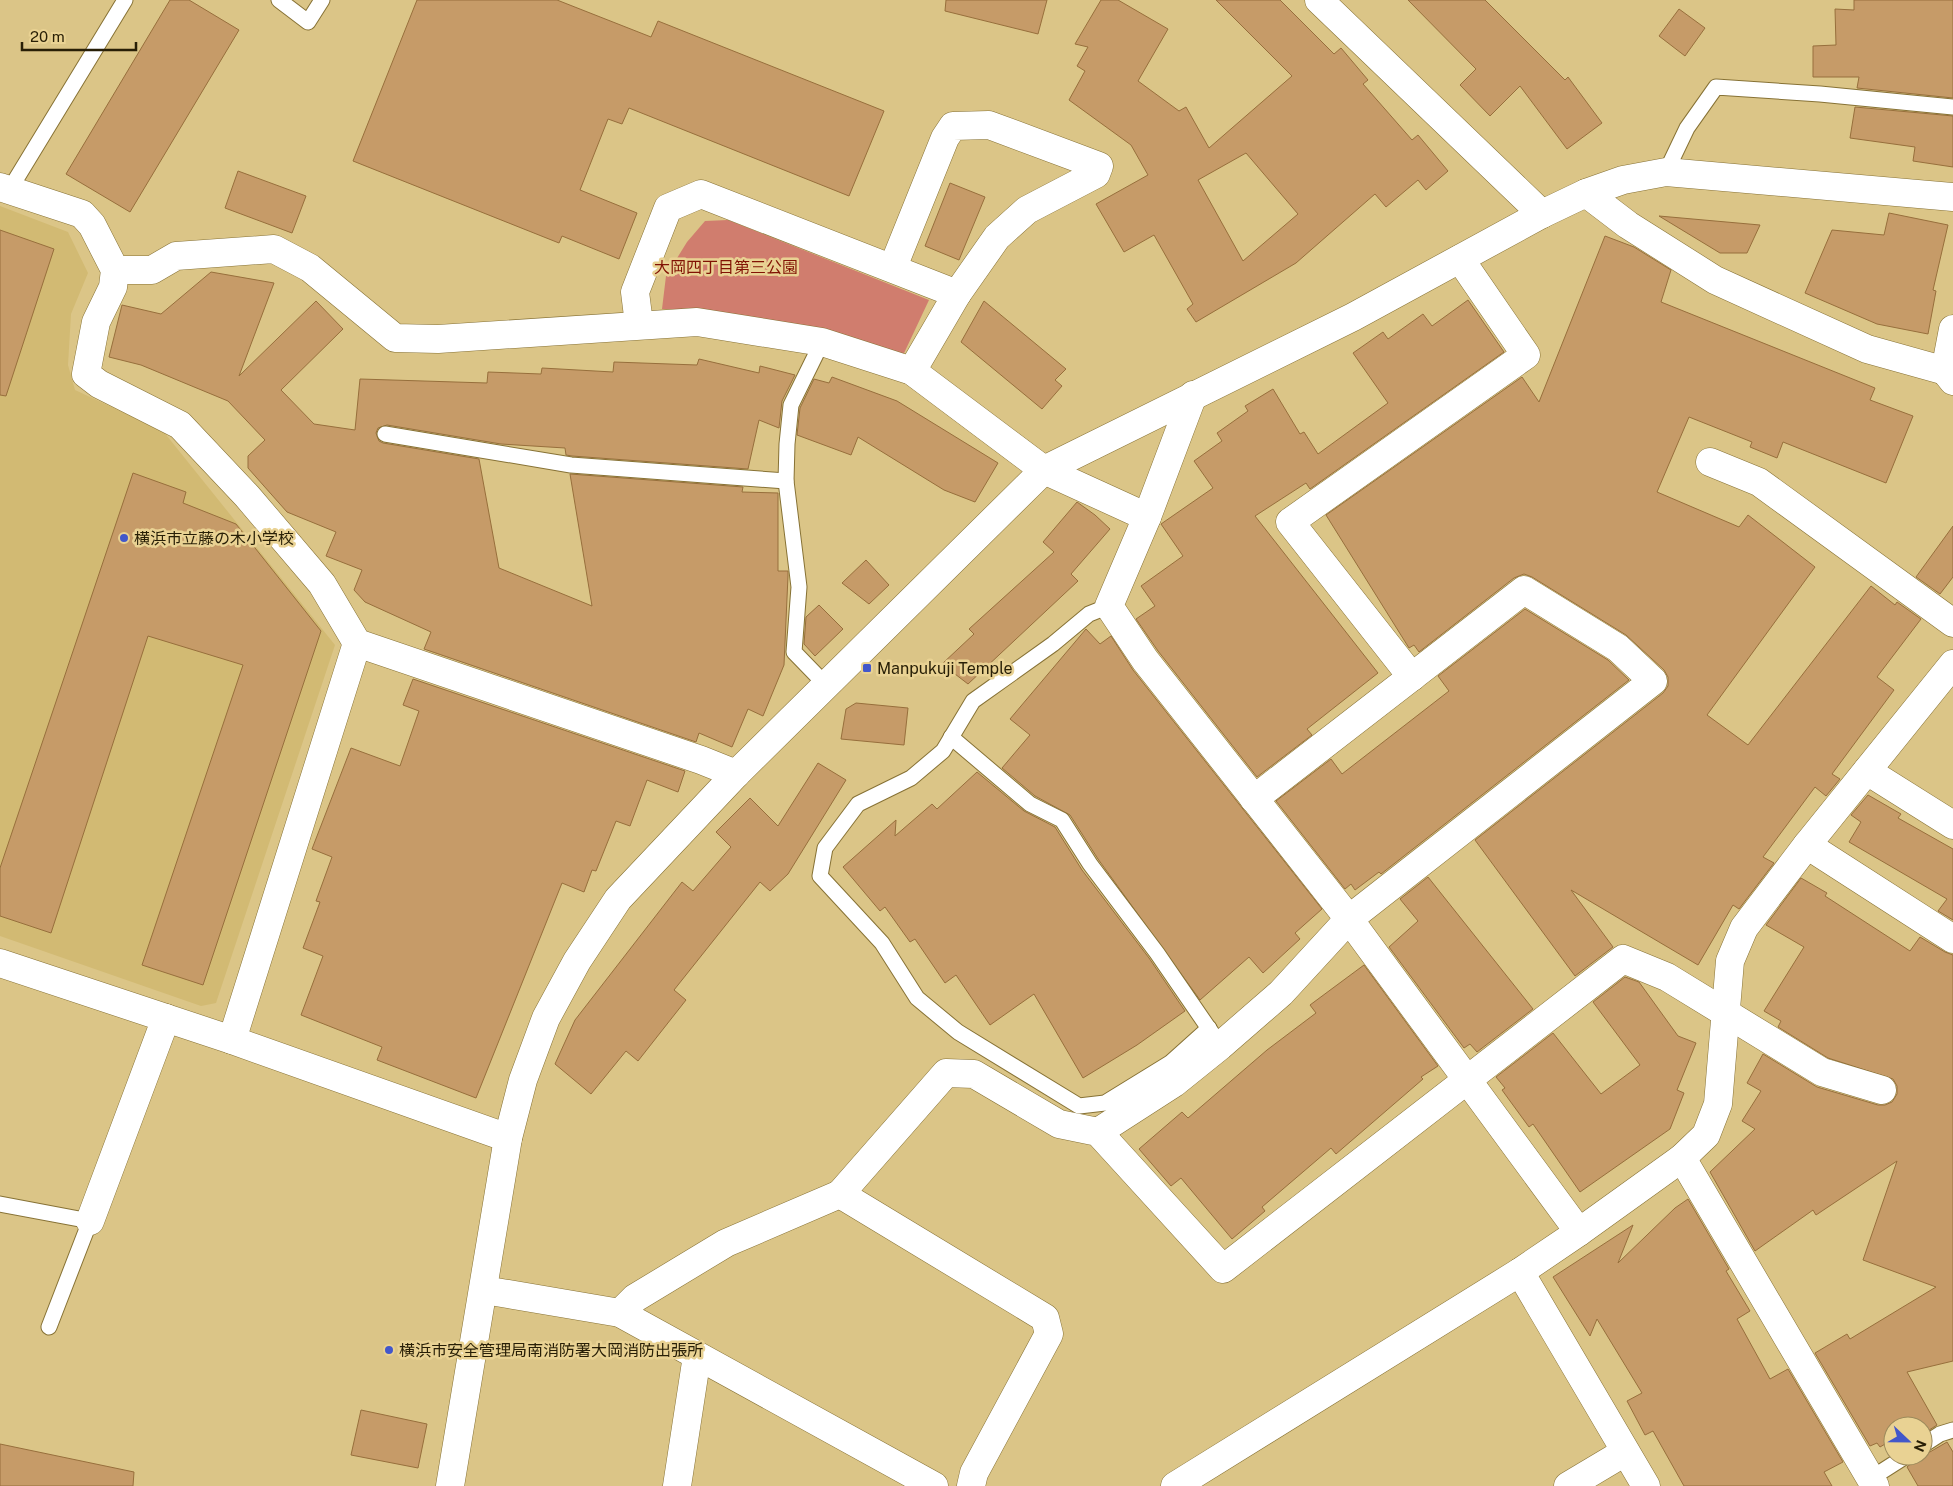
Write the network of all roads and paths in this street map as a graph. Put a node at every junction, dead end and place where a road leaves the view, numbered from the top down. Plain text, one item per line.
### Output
1 (125, 0) edge
2 (279, 0) edge
3 (322, 0) edge
4 (1318, 0) edge
5 (1953, 107) edge
6 (1666, 172) junction
7 (5, 188) edge
8 (1586, 193) junction
9 (1953, 197) edge
10 (1542, 214) junction
11 (1460, 259) junction
12 (894, 267) junction
13 (115, 270) junction
14 (957, 294) junction
15 (639, 324) junction
16 (1953, 329) edge
17 (822, 342) junction
18 (912, 371) junction
19 (1950, 375) edge
20 (1193, 395) junction
21 (385, 434) dead end
22 (1710, 462) dead end
23 (1044, 470) junction
24 (786, 480) junction
25 (1147, 517) junction
26 (1109, 606) junction
27 (1953, 624) edge
28 (357, 643) junction
29 (1953, 664) edge
30 (1412, 677) junction
31 (826, 685) junction
32 (951, 737) junction
33 (1867, 770) junction
34 (736, 774) junction
35 (1254, 799) junction
36 (1953, 825) edge
37 (1807, 845) junction
38 (1349, 919) junction
39 (1953, 939) edge
40 (0, 964) edge
41 (1724, 1011) junction
42 (166, 1018) junction
43 (1215, 1037) junction
44 (232, 1040) junction
45 (1467, 1080) junction
46 (1882, 1090) dead end
47 (1098, 1132) junction
48 (508, 1138) junction
49 (1682, 1158) junction
50 (840, 1194) junction
51 (0, 1204) edge
52 (90, 1221) junction
53 (1579, 1232) junction
54 (1520, 1272) junction
55 (484, 1290) junction
56 (620, 1313) junction
57 (50, 1327) dead end
58 (697, 1356) junction
59 (1953, 1430) edge
60 (1933, 1439) edge
61 (1625, 1452) junction
62 (1893, 1466) edge
63 (1873, 1482) edge
64 (450, 1486) edge
65 (677, 1486) edge
66 (934, 1486) edge
67 (971, 1486) edge
68 (1175, 1486) edge
69 (1568, 1486) edge
70 (1646, 1486) edge

1 - 7 lane
2 - 3 lane
4 - 10 street
5 - 6 lane
6 - 8 street
6 - 9 street
7 - 13 street
8 - 10 street
8 - 19 street
10 - 11 street
11 - 20 street
11 - 30 street
12 - 14 street
12 - 14 street
12 - 15 street
13 - 15 street
13 - 28 street
14 - 18 street
15 - 17 street
16 - 19 street
17 - 18 street
17 - 24 lane
18 - 23 street
20 - 23 street
20 - 25 street
21 - 24 lane
22 - 27 street
23 - 25 street
23 - 31 street
24 - 31 lane
25 - 26 street
26 - 32 lane
26 - 35 street
28 - 34 street
28 - 44 street
29 - 33 street
30 - 35 street
30 - 38 street
31 - 34 street
32 - 43 lane
32 - 43 lane
33 - 36 street
33 - 37 street
34 - 48 street
35 - 38 street
37 - 39 street
37 - 41 street
38 - 43 street
38 - 45 street
40 - 42 street
41 - 45 street
41 - 46 street
41 - 49 street
42 - 44 street
42 - 52 street
43 - 47 street
44 - 48 street
45 - 47 street
45 - 53 street
47 - 50 street
48 - 55 street
49 - 53 street
49 - 63 street
50 - 56 street
50 - 67 street
51 - 52 lane
52 - 57 lane
53 - 54 street
54 - 61 street
54 - 68 street
55 - 56 street
55 - 64 street
56 - 58 street
58 - 65 street
58 - 66 street
59 - 60 lane
61 - 69 street
61 - 70 street
62 - 63 lane

